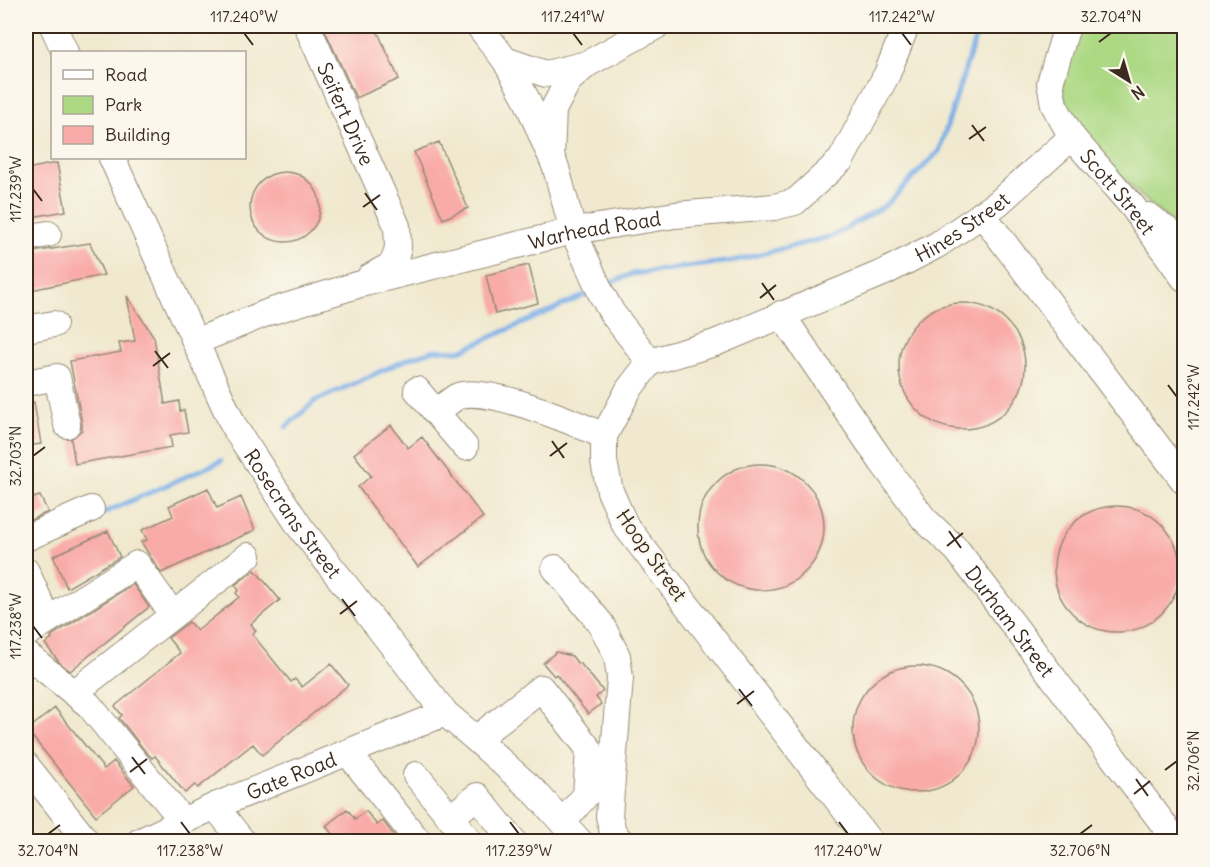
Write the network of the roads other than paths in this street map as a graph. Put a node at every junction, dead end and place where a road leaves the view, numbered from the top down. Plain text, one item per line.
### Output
1 (53, 26) edge
2 (307, 26) edge
3 (656, 26) edge
4 (906, 26) edge
5 (1067, 26) edge
6 (491, 42) edge
7 (65, 51) edge
8 (587, 64) junction
9 (1072, 137) junction
10 (551, 156) junction
11 (112, 159) edge
12 (1133, 207) junction
13 (982, 214) junction
14 (573, 231) junction
15 (1185, 243) edge
16 (1185, 278) edge
17 (357, 285) junction
18 (781, 314) junction
19 (54, 324) dead end
20 (26, 329) edge
21 (195, 342) junction
22 (650, 362) junction
23 (26, 383) edge
24 (417, 390) dead end
25 (436, 412) junction
26 (67, 425) dead end
27 (604, 436) junction
28 (465, 447) dead end
29 (1185, 481) edge
30 (91, 509) dead end
31 (26, 537) edge
32 (248, 556) dead end
33 (555, 568) dead end
34 (26, 571) edge
35 (173, 615) junction
36 (48, 620) junction
37 (26, 634) edge
38 (26, 654) edge
39 (74, 693) junction
40 (444, 713) junction
41 (476, 739) junction
42 (348, 753) junction
43 (26, 765) edge
44 (416, 775) dead end
45 (215, 806) junction
46 (450, 818) junction
47 (182, 820) junction
48 (563, 822) junction
49 (87, 842) edge
50 (139, 842) edge
51 (243, 842) edge
52 (419, 842) edge
53 (470, 842) edge
54 (514, 842) edge
55 (580, 842) edge
56 (621, 842) edge
57 (870, 842) edge
58 (1177, 842) edge

1 - 7 street
2 - 17 street, Seifert Drive
3 - 8 street
4 - 14 street, Warhead Road
5 - 9 street
6 - 8 street
6 - 10 street
8 - 10 street
9 - 12 street, Scott Street
9 - 13 street, Hines Street
10 - 14 street
11 - 21 street, Rosecrans Street
12 - 15 street
12 - 16 street, Scott Street
13 - 18 street, Hines Street
13 - 29 street
14 - 17 street, Warhead Road
14 - 22 street
17 - 21 street, Warhead Road
18 - 22 street
18 - 58 street, Durham Street
19 - 20 street
21 - 40 street, Rosecrans Street
22 - 27 street, Hoop Street
23 - 26 street
24 - 25 street
25 - 27 street
25 - 28 street
27 - 57 street, Hoop Street
30 - 31 street
32 - 35 street
33 - 56 street
34 - 36 street
35 - 36 street
35 - 39 street
36 - 37 street
38 - 39 street
39 - 47 street
40 - 41 street, Rosecrans Street
40 - 42 street, Gate Road
41 - 48 street, Rosecrans Street
41 - 48 street
42 - 45 street, Gate Road
42 - 52 street
43 - 49 street
44 - 46 street
45 - 47 street, Gate Road
45 - 51 street
46 - 53 street
46 - 54 street
47 - 50 street, Gate Road
48 - 55 street, Rosecrans Street

